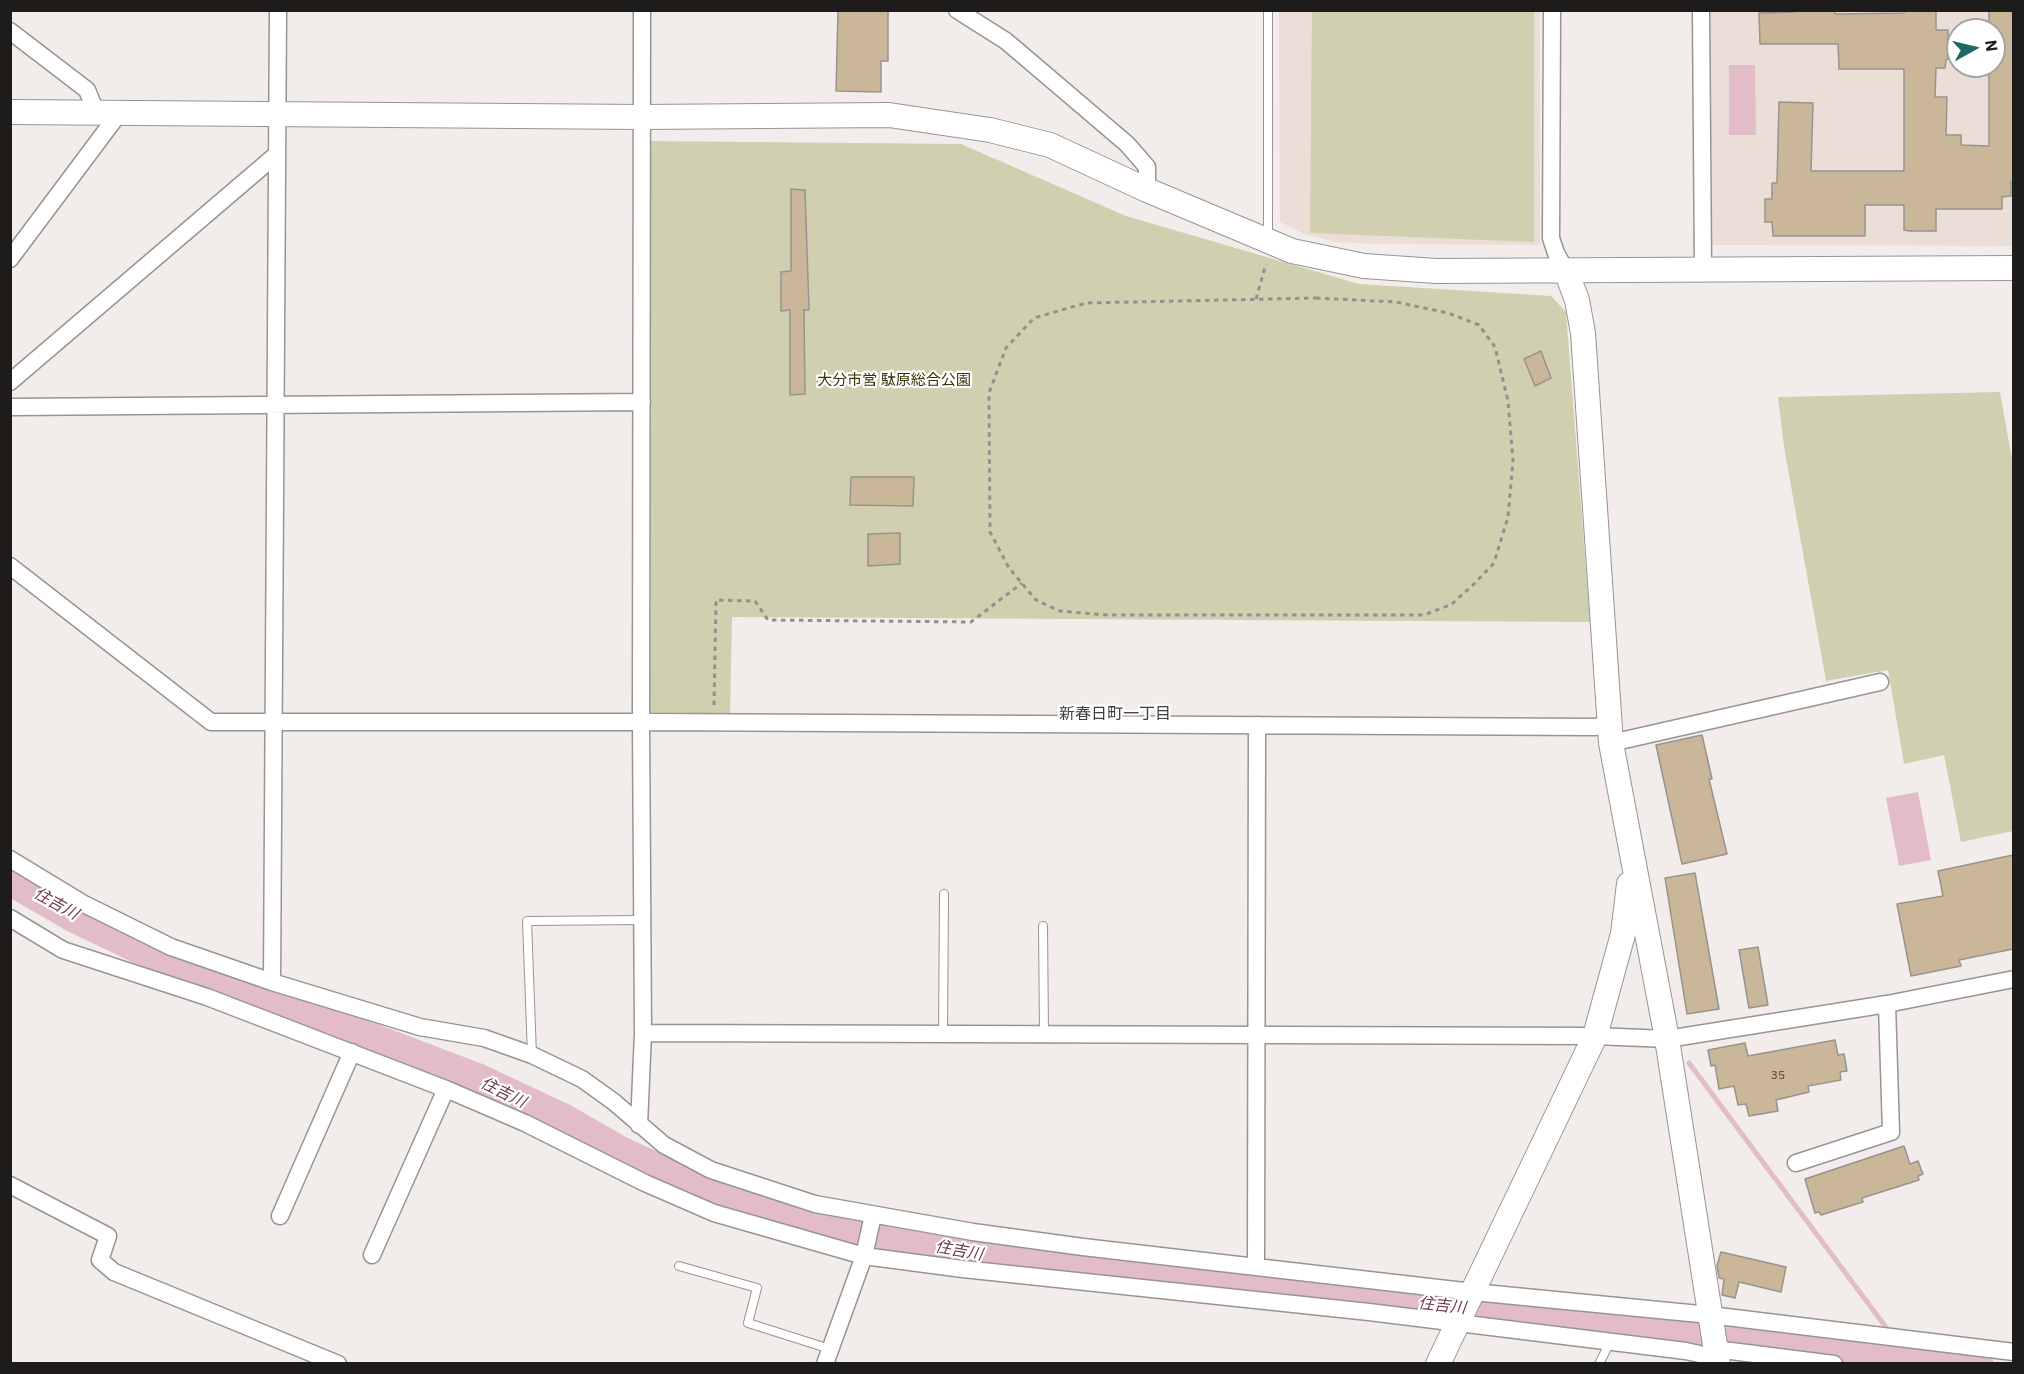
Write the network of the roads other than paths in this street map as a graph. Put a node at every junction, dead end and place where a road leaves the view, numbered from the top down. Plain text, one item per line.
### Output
1 (278, 10) edge
2 (642, 10) edge
3 (957, 10) edge
4 (1268, 10) edge
5 (1552, 10) edge
6 (1701, 10) edge
7 (10, 31) edge
8 (10, 112) edge
9 (96, 112) junction
10 (120, 112) junction
11 (277, 113) junction
12 (642, 117) junction
13 (277, 154) junction
14 (1147, 190) junction
15 (1267, 253) junction
16 (10, 259) edge
17 (2013, 268) edge
18 (1703, 269) junction
19 (1566, 271) junction
20 (10, 381) edge
21 (642, 402) junction
22 (275, 405) junction
23 (10, 407) edge
24 (10, 566) edge
25 (1880, 682) dead end
26 (273, 722) junction
27 (641, 722) junction
28 (1257, 725) junction
29 (1610, 734) junction
30 (1621, 801) junction
31 (10, 859) edge
32 (944, 894) dead end
33 (10, 918) edge
34 (642, 921) junction
35 (1043, 927) dead end
36 (2013, 979) edge
37 (272, 982) junction
38 (1887, 1004) junction
39 (643, 1033) junction
40 (943, 1034) junction
41 (1044, 1034) junction
42 (1256, 1035) junction
43 (1595, 1036) junction
44 (1667, 1039) junction
45 (352, 1052) junction
46 (532, 1055) junction
47 (446, 1089) junction
48 (639, 1125) junction
49 (1796, 1163) dead end
50 (10, 1185) edge
51 (279, 1216) dead end
52 (873, 1218) junction
53 (866, 1251) junction
54 (372, 1255) dead end
55 (679, 1266) dead end
56 (1256, 1266) junction
57 (1473, 1292) junction
58 (1710, 1315) junction
59 (1457, 1324) junction
60 (1610, 1342) junction
61 (2013, 1352) edge
62 (827, 1356) edge
63 (1717, 1357) edge
64 (338, 1364) edge
65 (1438, 1364) edge
66 (1599, 1364) edge
67 (1834, 1364) edge

1 - 11 street
2 - 12 street
3 - 14 street
4 - 15 lane
5 - 19 street
6 - 18 street
7 - 9 street
8 - 9 street
9 - 10 street
10 - 11 street
10 - 16 street
11 - 12 street
11 - 13 street
12 - 14 street
12 - 21 street
13 - 20 street
13 - 22 street
14 - 15 street
15 - 19 street
17 - 18 street
18 - 19 street
19 - 29 street
21 - 22 street
21 - 27 street
22 - 23 street
22 - 26 street
24 - 26 street
25 - 29 street
26 - 27 street
26 - 37 street
27 - 28 street
27 - 34 street
28 - 29 street
28 - 42 street
29 - 30 street
30 - 43 street
30 - 44 street
31 - 37 street
32 - 40 lane
33 - 45 street
34 - 39 street
34 - 46 lane
35 - 41 lane
36 - 38 street
37 - 46 street
38 - 44 street
38 - 49 street
39 - 40 street
39 - 48 street
40 - 41 street
41 - 42 street
42 - 43 street
42 - 56 street
43 - 44 street
43 - 57 street
44 - 58 street
45 - 47 street
45 - 51 street
46 - 48 street
47 - 53 street
47 - 54 street
48 - 52 street
50 - 64 street
52 - 53 street
52 - 56 street
53 - 59 street
53 - 62 street
55 - 62 lane
56 - 57 street
57 - 58 street
57 - 59 street
58 - 61 street
58 - 63 street
59 - 60 street
59 - 65 street
60 - 63 street
60 - 66 lane
63 - 67 street

